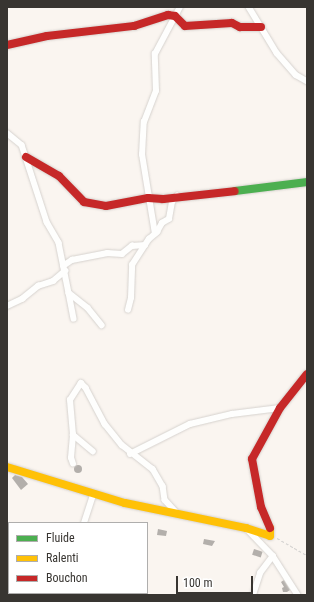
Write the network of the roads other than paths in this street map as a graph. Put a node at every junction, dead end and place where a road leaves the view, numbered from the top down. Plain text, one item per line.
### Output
1 (180, 7) edge
2 (250, 7) edge
3 (175, 16) junction
4 (261, 27) junction
5 (7, 45) edge
6 (307, 81) edge
7 (7, 133) edge
8 (26, 157) junction
9 (307, 182) edge
10 (178, 196) junction
11 (148, 198) junction
12 (155, 234) junction
13 (145, 245) junction
14 (64, 269) junction
15 (69, 293) junction
16 (7, 306) edge
17 (128, 310) dead end
18 (74, 319) dead end
19 (102, 325) dead end
20 (307, 374) edge
21 (280, 408) junction
22 (73, 435) junction
23 (93, 452) dead end
24 (130, 454) junction
25 (73, 464) dead end
26 (7, 467) edge
27 (93, 495) junction
28 (177, 513) junction
29 (84, 522) edge
30 (246, 528) junction
31 (273, 556) junction
32 (253, 595) edge
33 (298, 595) edge

1 - 3 street
2 - 4 street
3 - 4 street
3 - 5 street
3 - 11 street
4 - 6 street
7 - 8 street
8 - 11 street
8 - 14 street
9 - 10 street
10 - 11 street
10 - 12 street
11 - 12 street
12 - 13 street
13 - 14 street
13 - 17 street
14 - 15 street
14 - 16 street
15 - 18 street
15 - 19 street
20 - 21 street
21 - 24 street
21 - 30 street
22 - 23 street
22 - 24 street
22 - 25 street
24 - 28 street
26 - 27 street
27 - 28 street
27 - 29 street
28 - 30 street
30 - 31 street
31 - 32 street
31 - 33 street

